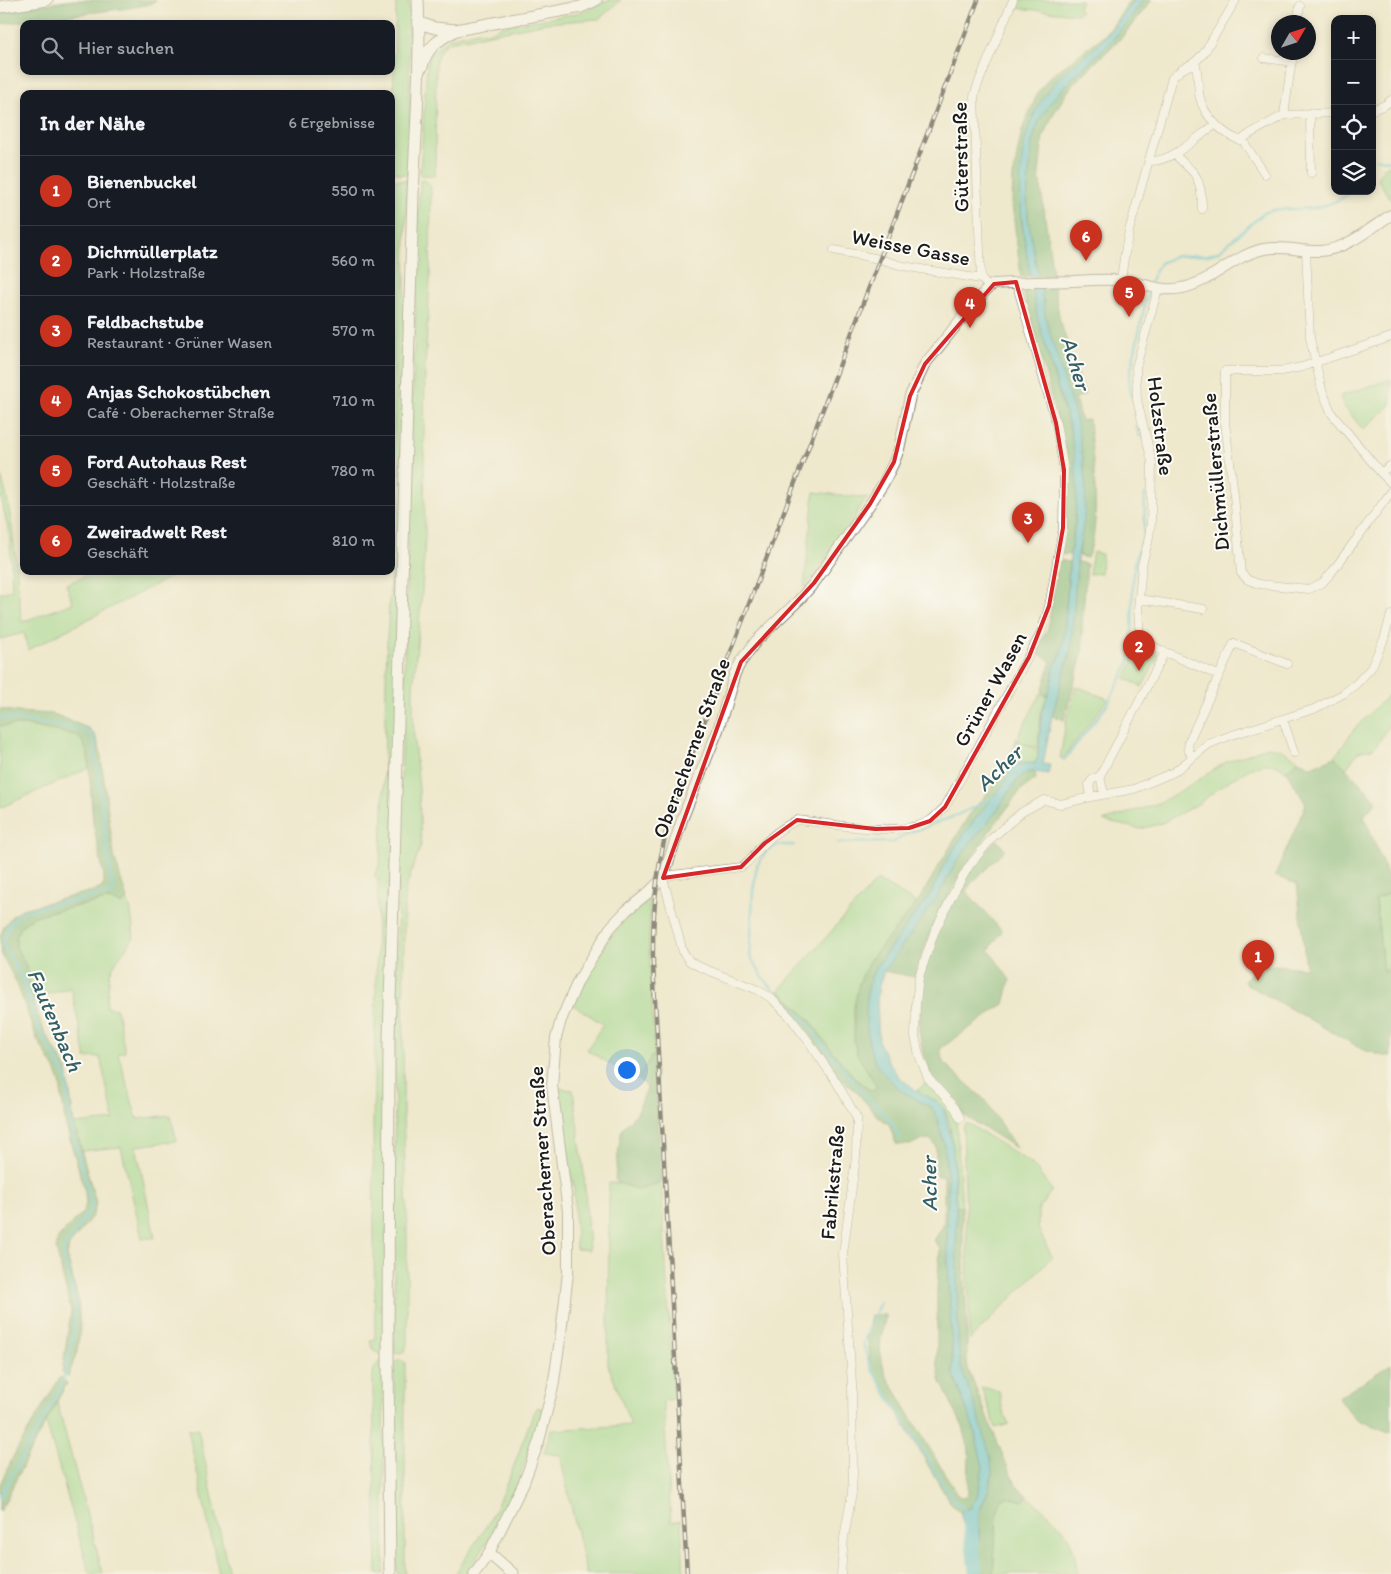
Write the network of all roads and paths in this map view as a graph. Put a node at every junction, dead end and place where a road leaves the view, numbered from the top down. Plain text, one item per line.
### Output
1 (47, 0) edge
2 (418, 0) edge
3 (596, 0) edge
4 (1013, 0) edge
5 (1236, 0) edge
6 (1300, 6) dead end
7 (0, 7) edge
8 (1298, 15) edge
9 (419, 29) junction
10 (456, 30) junction
11 (439, 39) junction
12 (1264, 58) dead end
13 (1195, 62) junction
14 (1292, 62) joint
15 (418, 90) junction
16 (1391, 100) edge
17 (1376, 108) edge
18 (1310, 113) junction
19 (1331, 113) edge
20 (1284, 114) junction
21 (1215, 125) junction
22 (1243, 141) junction
23 (1175, 154) junction
24 (1149, 161) junction
25 (1311, 173) dead end
26 (1265, 174) dead end
27 (1202, 209) dead end
28 (1391, 215) edge
29 (834, 250) dead end
30 (1306, 250) junction
31 (1121, 280) junction
32 (1016, 282) junction
33 (985, 283) junction
34 (1151, 287) junction
35 (1391, 336) edge
36 (1314, 362) junction
37 (1391, 465) edge
38 (1381, 473) junction
39 (1391, 483) edge
40 (1391, 492) edge
41 (1139, 599) junction
42 (1203, 609) dead end
43 (1391, 616) edge
44 (1165, 652) junction
45 (1287, 664) dead end
46 (1218, 675) junction
47 (1283, 720) junction
48 (1294, 753) dead end
49 (1192, 756) junction
50 (1100, 776) junction
51 (1104, 794) junction
52 (1091, 797) junction
53 (663, 878) junction
54 (960, 1118) dead end
55 (489, 1554) junction
56 (390, 1574) edge
57 (474, 1574) edge
58 (513, 1574) edge
59 (841, 1574) edge

1 - 7 main road
2 - 9 main road
3 - 10 main road
4 - 33 street, Güterstraße
5 - 13 street
6 - 8 street
9 - 10 main road
9 - 11 main road
9 - 15 main road
10 - 11 main road
11 - 15 main road
12 - 14 street
13 - 21 street
13 - 24 street
14 - 20 street
15 - 56 main road
16 - 17 street
18 - 19 street
18 - 20 street
18 - 25 street
20 - 22 street
21 - 22 street
21 - 23 street
22 - 26 street
23 - 24 street
23 - 27 street
24 - 31 street
28 - 30 street
29 - 33 street, Weisse Gasse
30 - 34 street
30 - 36 street
31 - 32 street
31 - 34 street
32 - 33 street
32 - 53 street, Grüner Wasen
33 - 53 street, Oberacherner Straße
34 - 41 street, Holzstraße
35 - 36 street
36 - 38 street
36 - 40 street, Dichmüllerstraße
37 - 38 street
38 - 39 street
41 - 42 street
41 - 44 street, Holzstraße
43 - 47 street
44 - 46 street
44 - 50 street
45 - 46 street
46 - 49 street
47 - 48 street
47 - 49 street
49 - 51 street
50 - 51 street
50 - 52 street
51 - 52 street
52 - 54 street
53 - 55 street, Oberacherner Straße
53 - 59 street, Fabrikstraße
55 - 57 street, Oberacherner Straße
55 - 58 main road

